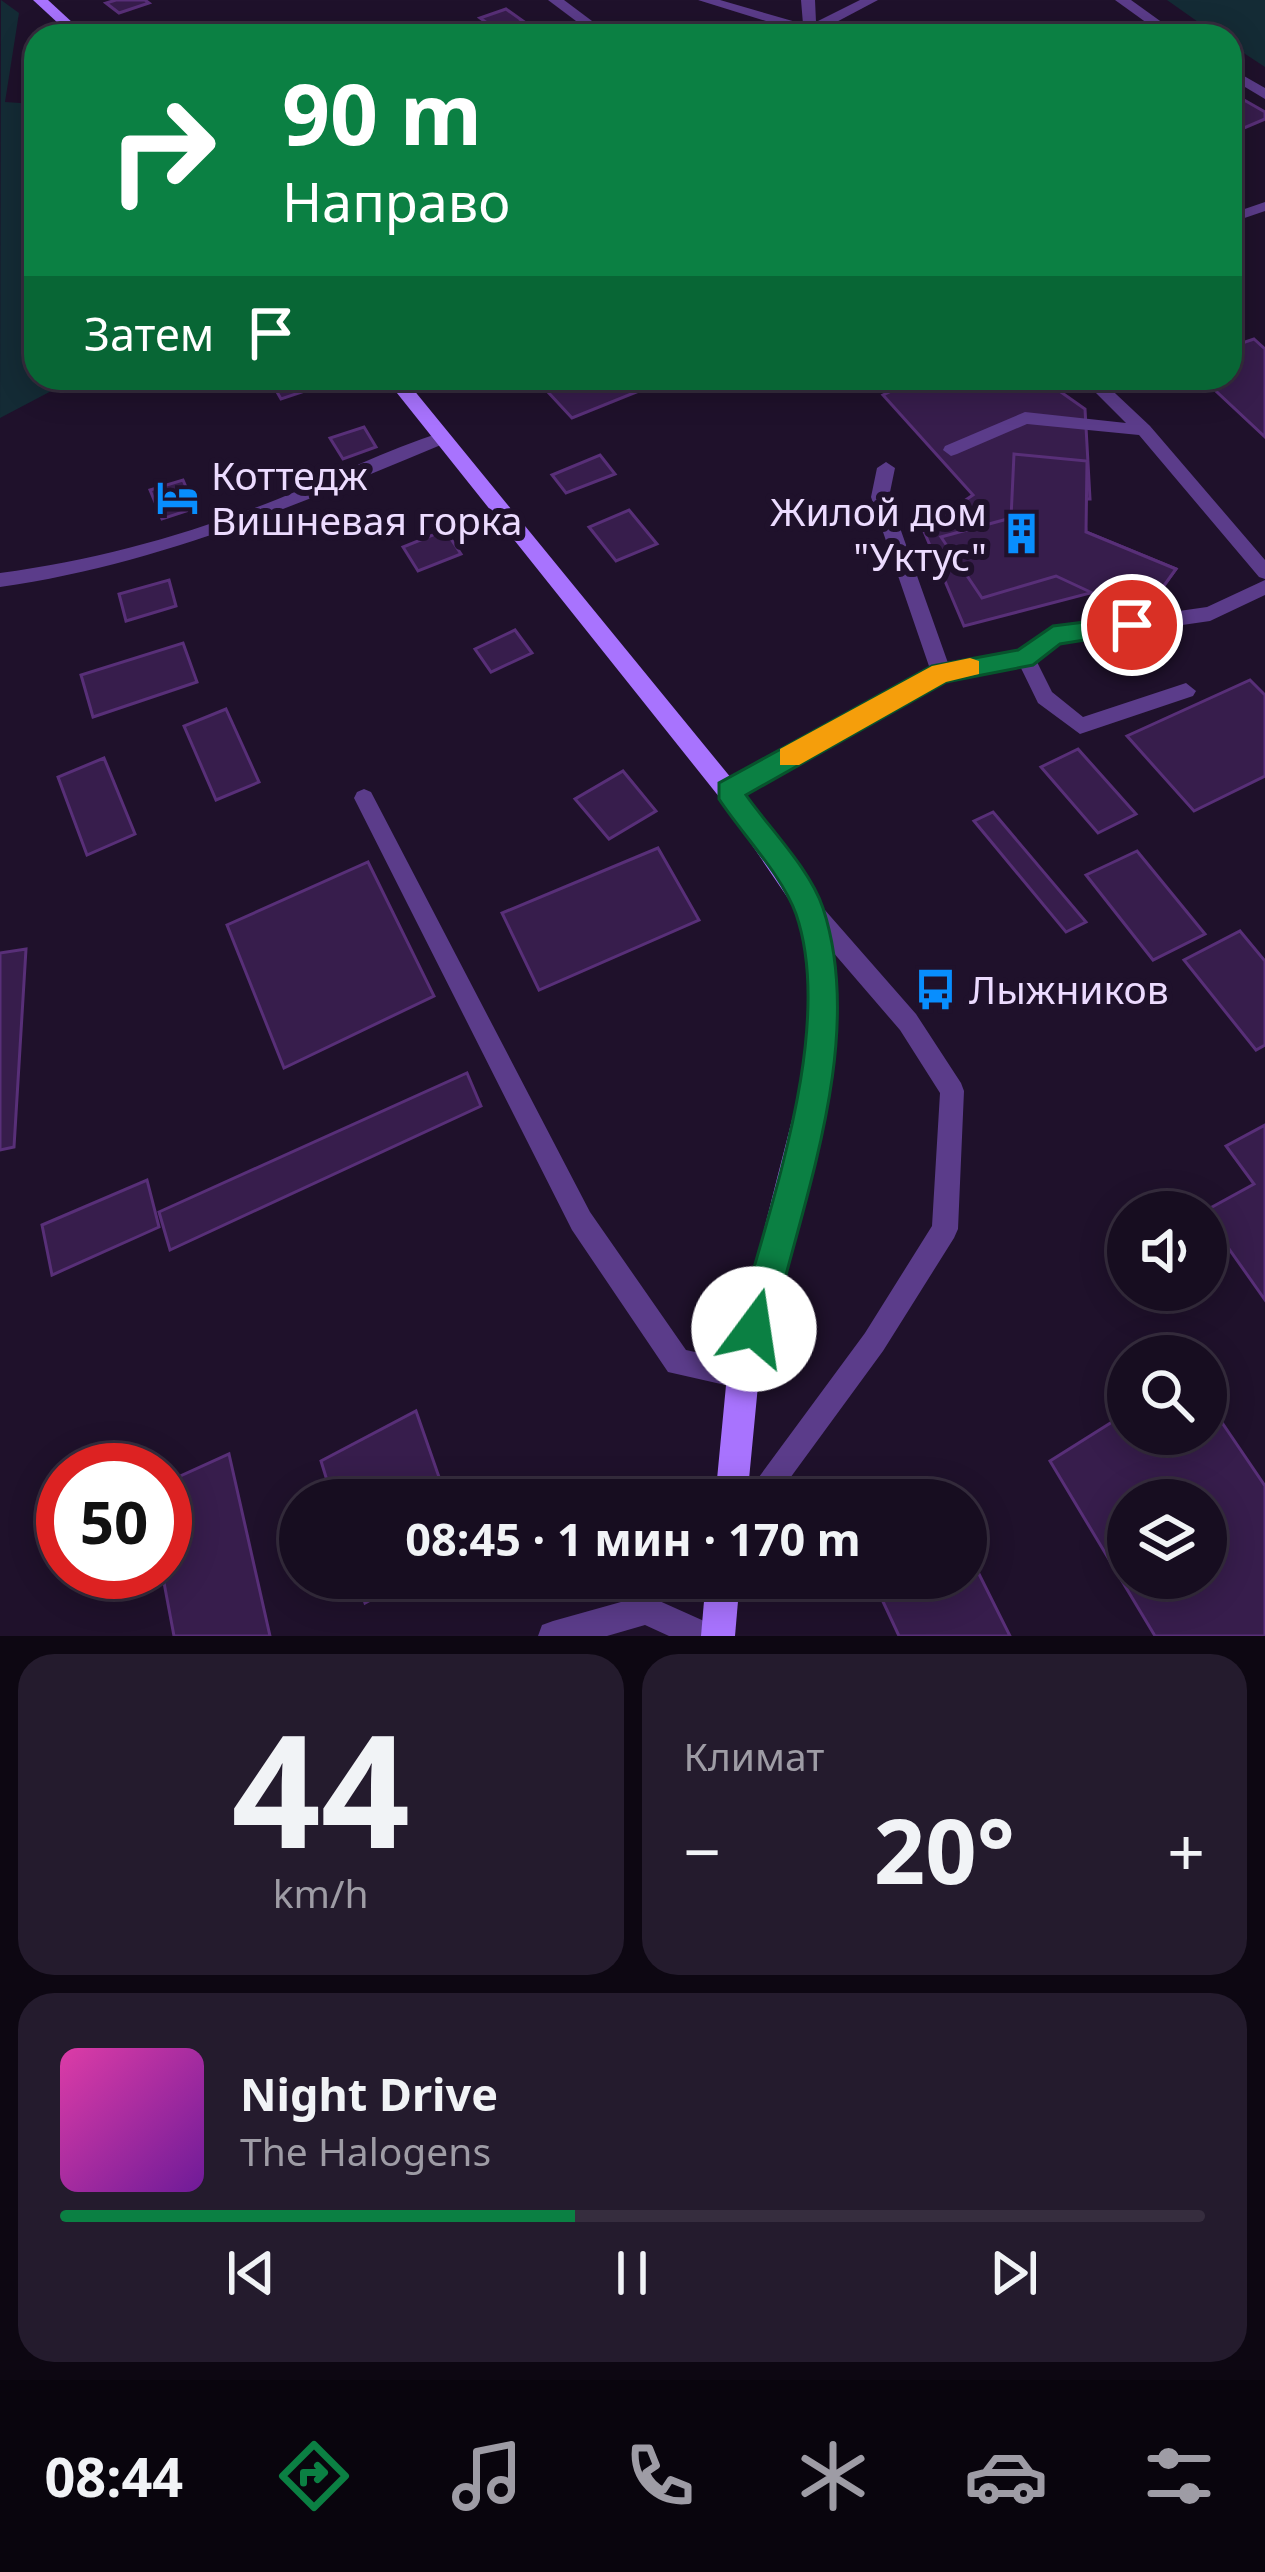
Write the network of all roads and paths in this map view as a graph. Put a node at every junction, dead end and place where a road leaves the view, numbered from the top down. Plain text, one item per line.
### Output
1 (40, 0) edge
2 (555, 0) edge
3 (705, 0) edge
4 (872, 0) edge
5 (1122, 0) edge
6 (67, 24) edge
7 (588, 24) edge
8 (777, 24) edge
9 (823, 24) edge
10 (1157, 24) edge
11 (404, 390) edge
12 (1101, 390) edge
13 (1144, 430) junction
14 (442, 438) junction
15 (951, 450) dead end
16 (886, 468) dead end
17 (1265, 572) edge
18 (0, 580) edge
19 (1265, 586) edge
20 (1024, 658) junction
21 (941, 673) junction
22 (1186, 691) dead end
23 (728, 791) junction
24 (364, 798) dead end
25 (808, 906) junction
26 (743, 1375) junction
27 (733, 1479) edge
28 (772, 1479) edge
29 (721, 1599) edge
30 (553, 1636) edge
31 (702, 1636) edge
32 (718, 1636) edge

1 - 6 main road
2 - 7 street
3 - 8 street
4 - 9 street
5 - 10 street
11 - 14 main road
12 - 13 lane
13 - 15 lane
13 - 17 lane
14 - 18 lane
14 - 23 main road
16 - 21 lane
19 - 20 lane
20 - 21 lane
20 - 22 lane
21 - 23 lane
23 - 25 main road
24 - 26 lane
25 - 26 main road
25 - 28 lane
26 - 27 main road
29 - 32 main road
30 - 31 lane

